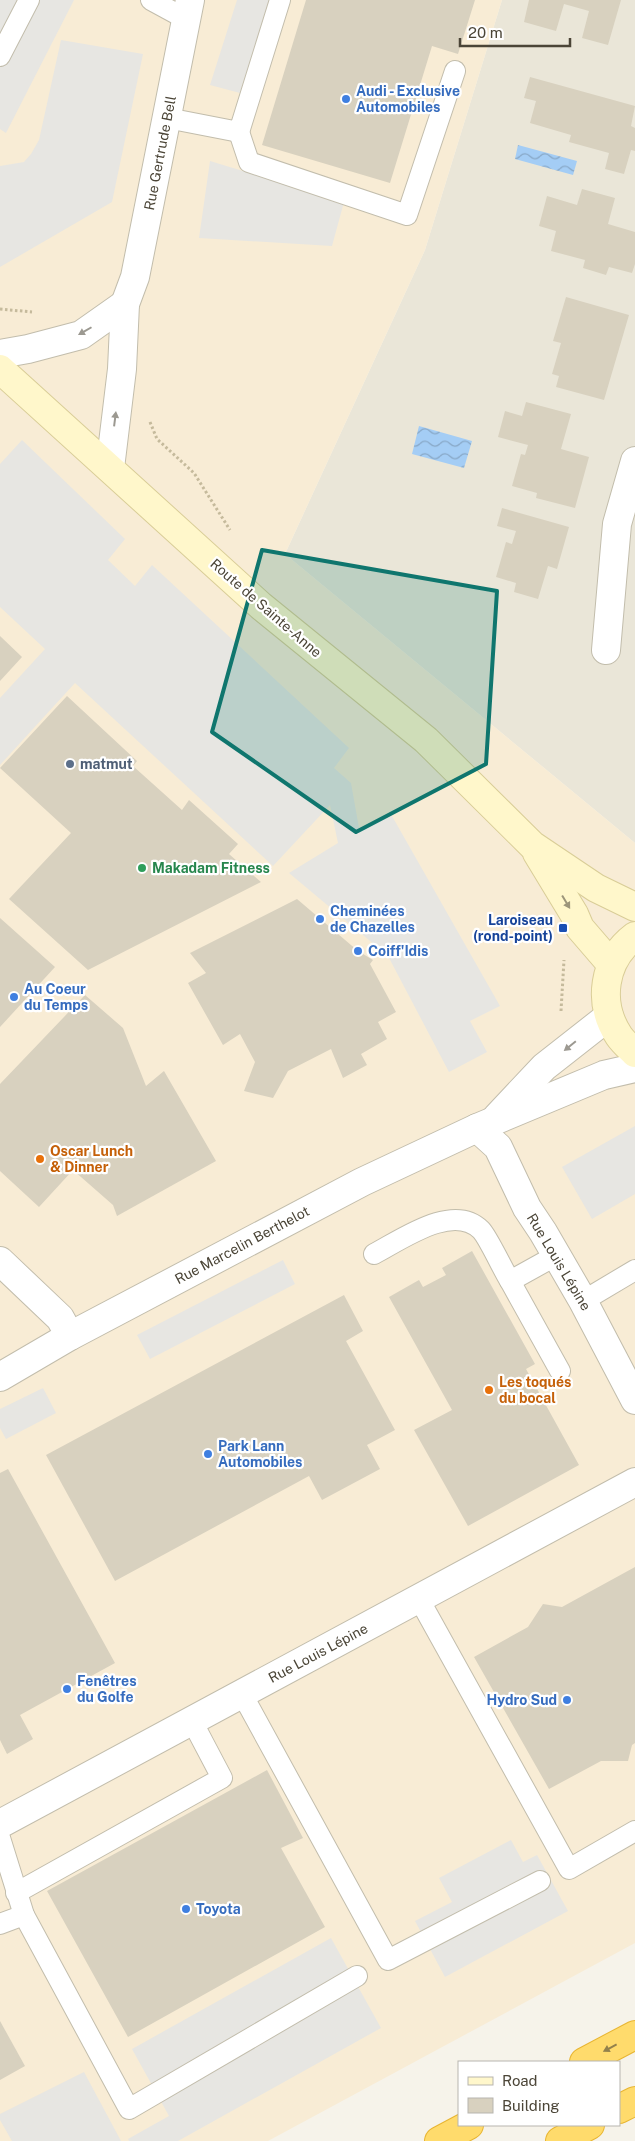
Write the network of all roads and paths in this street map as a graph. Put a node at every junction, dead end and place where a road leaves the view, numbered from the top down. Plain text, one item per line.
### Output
1 (29, 0) edge
2 (151, 0) edge
3 (280, 0) edge
4 (188, 9) edge
5 (0, 56) edge
6 (456, 71) dead end
7 (167, 118) junction
8 (239, 132) junction
9 (125, 304) junction
10 (0, 354) edge
11 (0, 369) edge
12 (119, 387) junction
13 (635, 461) edge
14 (110, 468) junction
15 (233, 536) dead end
16 (606, 650) dead end
17 (532, 845) junction
18 (635, 907) edge
19 (635, 936) edge
20 (564, 951) dead end
21 (611, 964) junction
22 (561, 1015) dead end
23 (609, 1016) junction
24 (635, 1052) edge
25 (635, 1068) edge
26 (484, 1126) junction
27 (374, 1254) dead end
28 (557, 1255) junction
29 (0, 1261) edge
30 (635, 1270) edge
31 (510, 1281) junction
32 (583, 1301) junction
33 (70, 1336) junction
34 (560, 1371) dead end
35 (0, 1377) edge
36 (635, 1400) edge
37 (635, 1482) edge
38 (419, 1598) junction
39 (242, 1694) junction
40 (192, 1720) junction
41 (0, 1824) edge
42 (635, 1831) edge
43 (0, 1838) edge
44 (540, 1881) dead end
45 (16, 1892) junction
46 (24, 1915) junction
47 (0, 1924) edge
48 (357, 1976) dead end
49 (635, 2035) edge
50 (586, 2061) edge
51 (635, 2101) edge
52 (620, 2109) edge
53 (467, 2126) edge
54 (588, 2126) edge
55 (439, 2141) edge
56 (560, 2141) edge

1 - 5 lane
2 - 4 lane
3 - 8 lane
4 - 7 street, Rue Gertrude Bell
6 - 8 lane
7 - 8 lane
7 - 9 street, Rue Gertrude Bell
9 -> 10 street
9 - 12 street, Rue Gertrude Bell
11 - 14 main road, Route de Sainte-Anne
14 -> 12 street, Rue Gertrude Bell
12 - 15 path
13 - 16 street
14 - 17 main road, Route de Sainte-Anne
17 - 18 main road, Route de Sainte-Anne
17 -> 21 main road, Route de Sainte-Anne
19 - 21 main road
20 - 22 path
21 - 23 main road
23 - 24 main road
23 -> 26 street, Rue Marcelin Berthelot
25 - 26 street, Rue Marcelin Berthelot
26 - 28 street, Rue Louis Lépine
26 - 33 street, Rue Marcelin Berthelot
27 - 31 lane
28 - 31 lane
28 - 32 street, Rue Louis Lépine
29 - 33 street
30 - 32 lane
31 - 34 lane
32 - 36 street, Rue Louis Lépine
33 - 35 street, Rue Marcelin Berthelot
37 - 38 street, Rue Louis Lépine
38 - 39 street, Rue Louis Lépine
38 - 42 lane
39 - 40 street, Rue Louis Lépine
39 - 44 lane
40 - 41 street, Rue Louis Lépine
40 - 45 lane
43 - 45 lane
45 - 46 lane
46 - 47 lane
46 - 48 lane
49 -> 50 highway
51 - 52 highway
53 - 55 highway
54 - 56 highway

